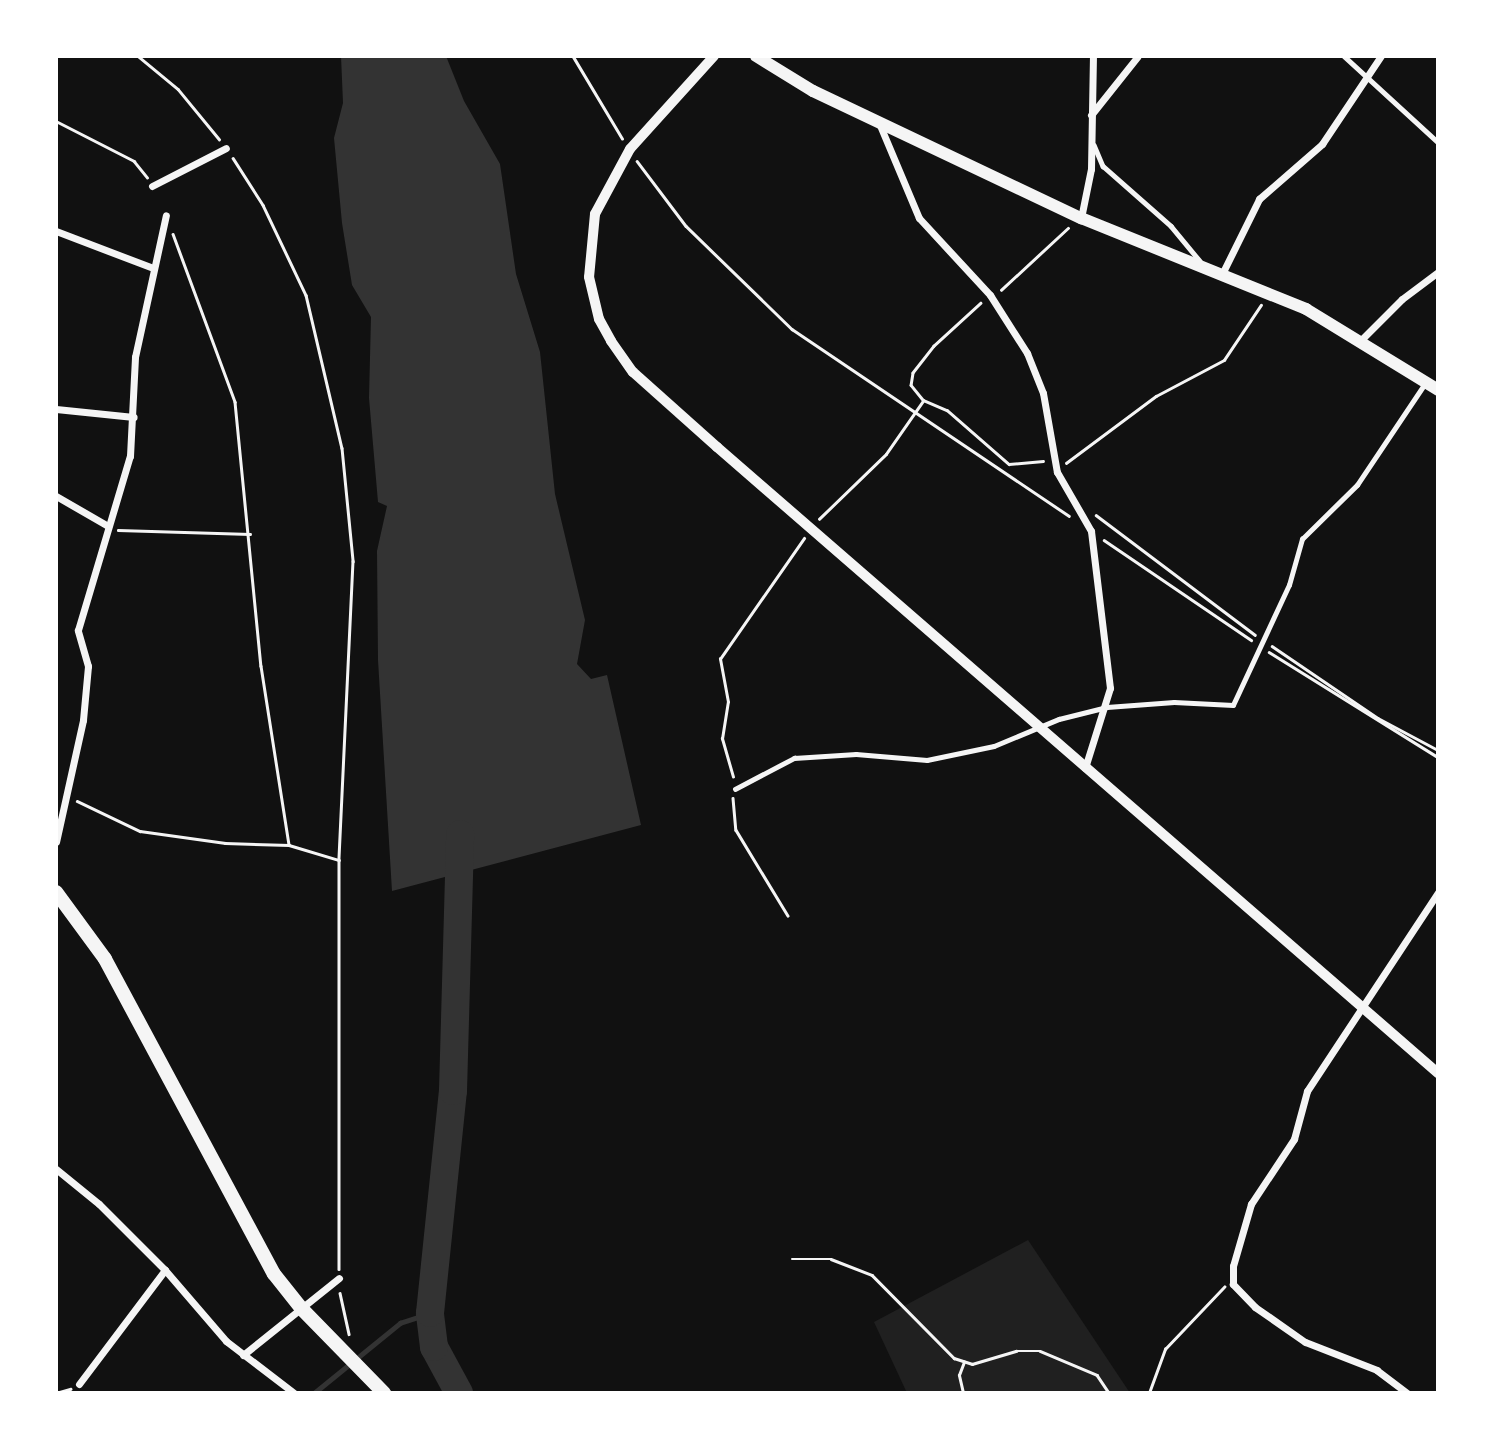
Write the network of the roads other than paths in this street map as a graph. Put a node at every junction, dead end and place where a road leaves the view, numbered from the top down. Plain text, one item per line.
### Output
1 (714, 56) edge
2 (756, 56) edge
3 (1093, 56) edge
4 (1138, 56) edge
5 (1344, 56) edge
6 (1381, 56) edge
7 (1365, 75) junction
8 (1091, 115) junction
9 (878, 121) junction
10 (1092, 141) junction
11 (1438, 142) edge
12 (226, 148) road end
13 (152, 186) road end
14 (166, 215) road end
15 (1080, 217) junction
16 (56, 231) edge
17 (153, 268) junction
18 (1209, 269) junction
19 (1438, 272) edge
20 (1222, 274) junction
21 (1360, 341) junction
22 (1426, 382) junction
23 (1438, 390) edge
24 (56, 409) edge
25 (134, 417) junction
26 (56, 496) edge
27 (108, 526) junction
28 (1107, 707) junction
29 (1039, 729) junction
30 (1084, 769) junction
31 (734, 789) road end
32 (56, 842) edge
33 (56, 892) edge
34 (1438, 892) edge
35 (1363, 1010) junction
36 (1438, 1073) edge
37 (56, 1169) edge
38 (165, 1270) junction
39 (339, 1278) road end
40 (301, 1308) junction
41 (243, 1355) junction
42 (79, 1384) dead end
43 (294, 1393) edge
44 (384, 1393) edge
45 (1407, 1393) edge

1 - 29 street
2 - 9 main road
3 - 8 street
4 - 8 street
5 - 7 lane
6 - 7 street
7 - 11 lane
7 - 20 street
8 - 10 street
9 - 15 main road
9 - 28 street
10 - 15 street
10 - 18 lane
12 - 13 street
14 - 17 street
15 - 18 main road
16 - 17 street
17 - 25 street
18 - 20 main road
19 - 21 street
20 - 21 main road
21 - 22 main road
22 - 23 main road
22 - 28 lane
24 - 25 street
25 - 27 street
26 - 27 street
27 - 32 street
28 - 29 lane
28 - 30 street
29 - 30 street
29 - 31 lane
30 - 35 street
33 - 40 highway
34 - 35 street
35 - 36 street
35 - 45 street
37 - 38 street
38 - 41 street
38 - 42 street
39 - 40 street
40 - 41 street
40 - 44 highway
41 - 43 street

